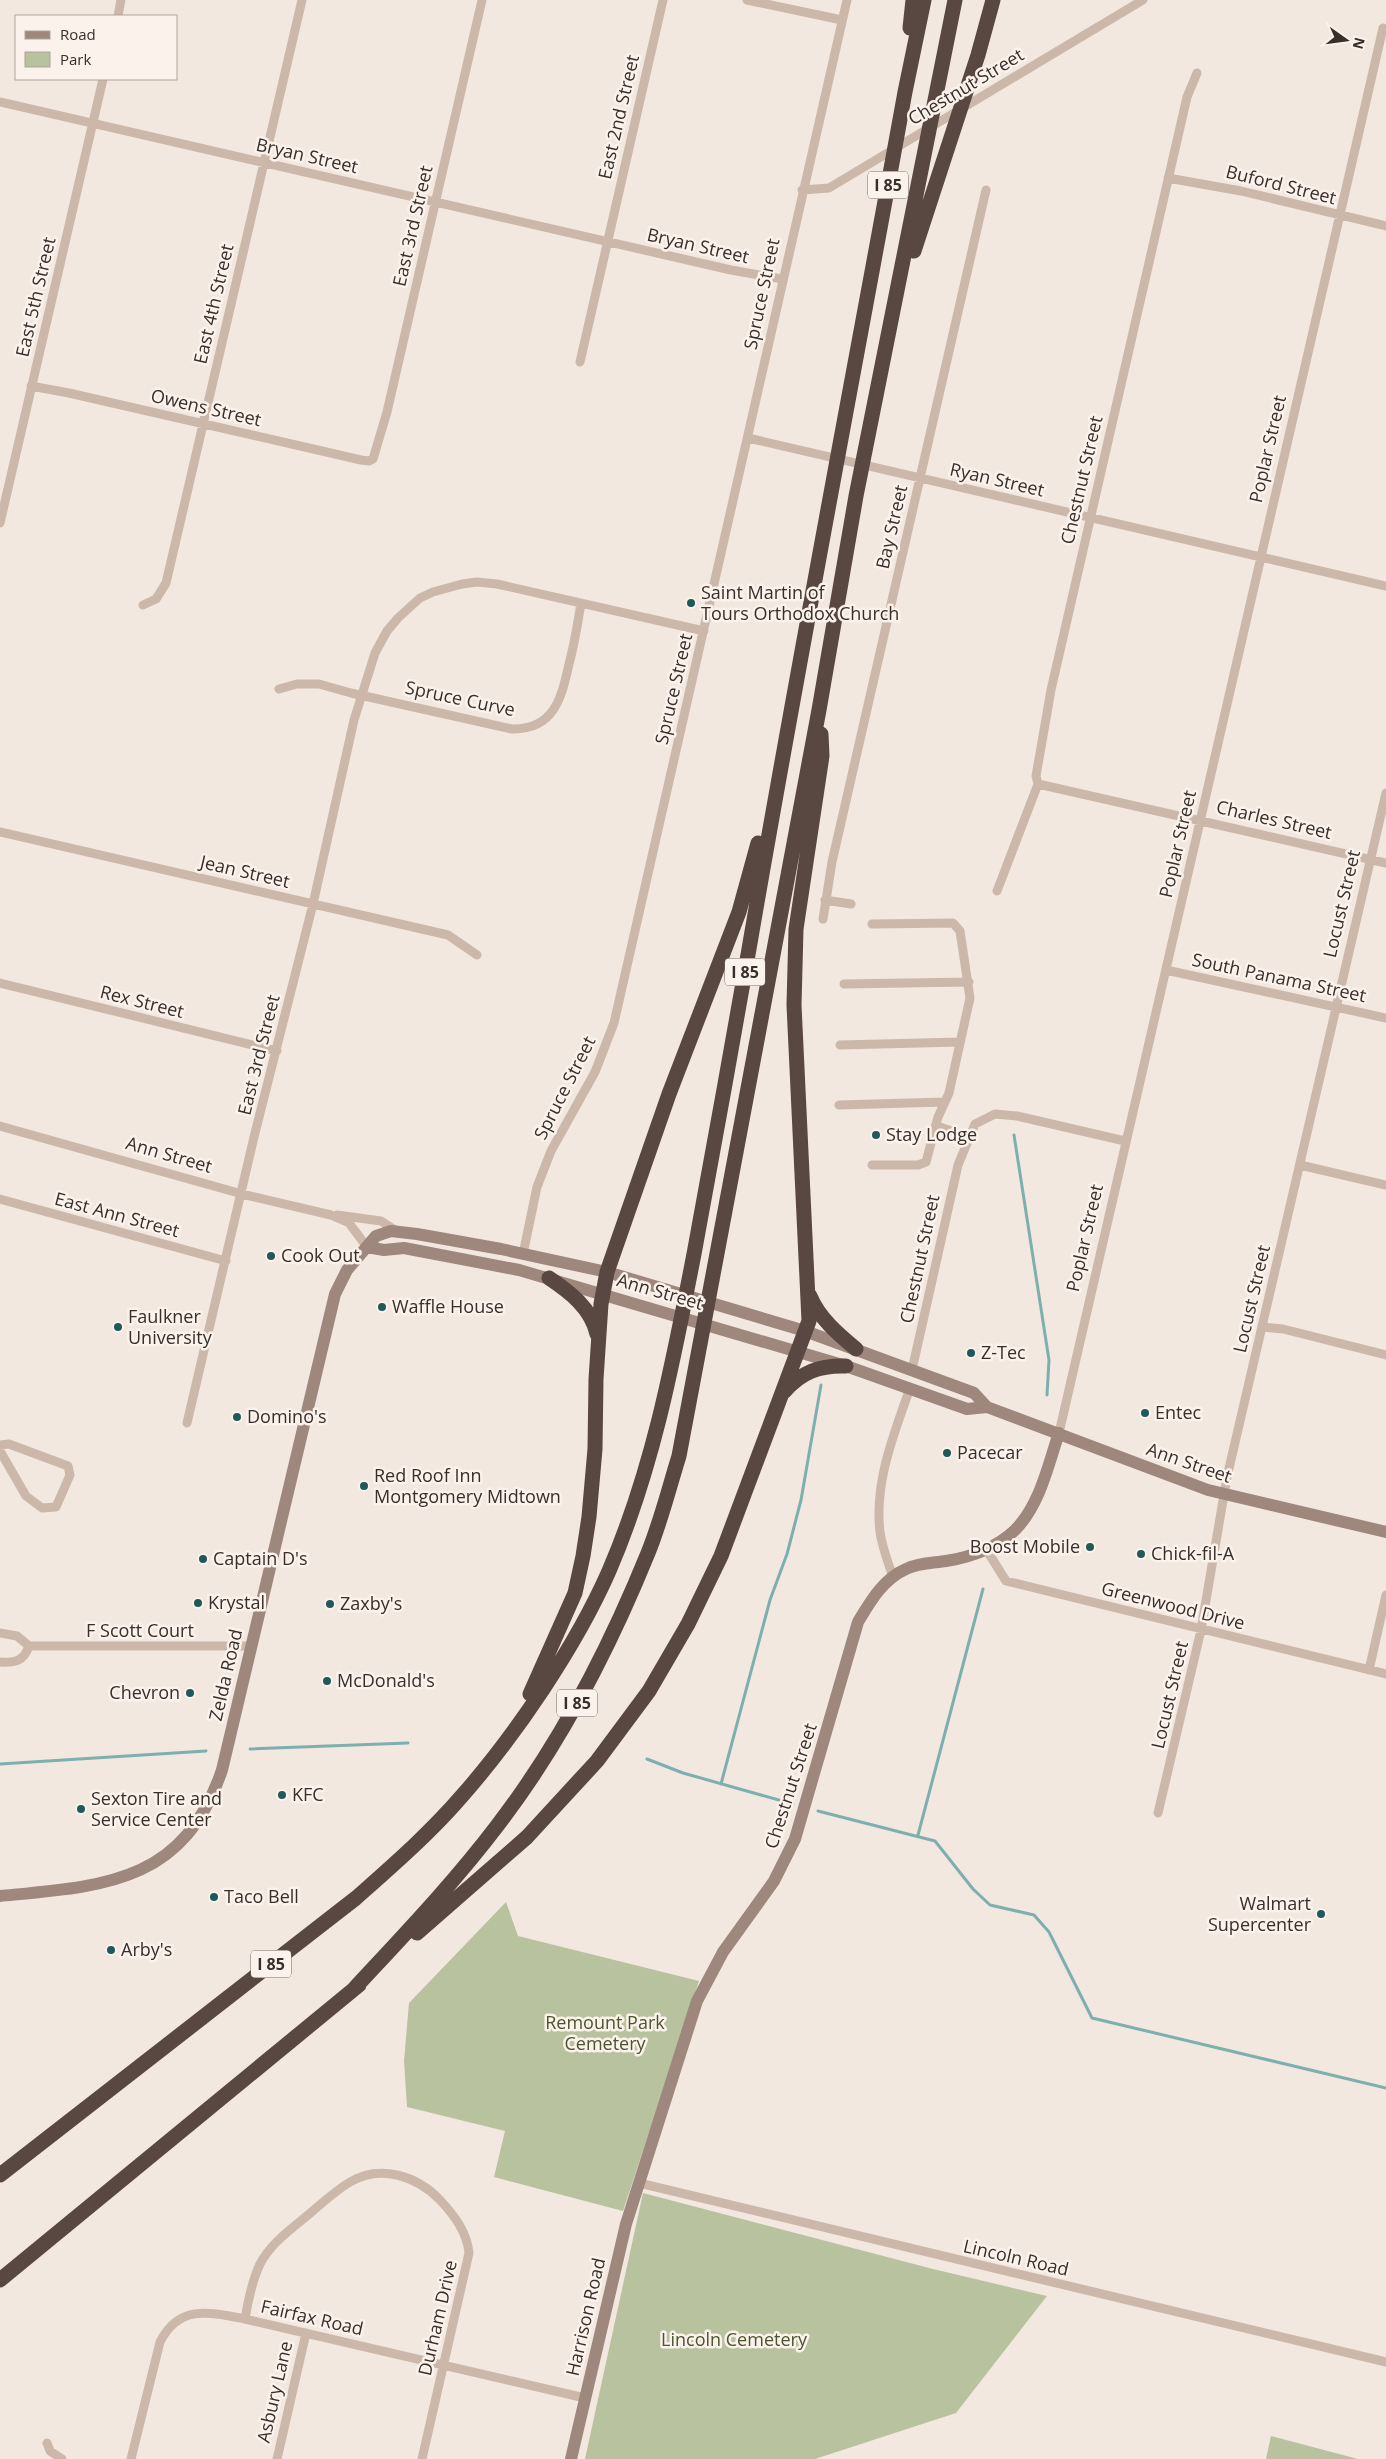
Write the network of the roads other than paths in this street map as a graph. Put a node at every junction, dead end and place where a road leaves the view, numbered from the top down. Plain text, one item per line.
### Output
1 (122, 0) edge
2 (302, 0) edge
3 (482, 0) edge
4 (663, 0) edge
5 (747, 0) edge
6 (847, 0) edge
7 (913, 0) edge
8 (924, 0) edge
9 (955, 0) edge
10 (993, 0) edge
11 (1143, 0) edge
12 (118, 15) edge
13 (842, 20) junction
14 (1383, 28) dead end
15 (1197, 73) dead end
16 (103, 80) edge
17 (905, 92) junction
18 (0, 102) edge
19 (93, 124) junction
20 (264, 163) junction
21 (1168, 178) junction
22 (802, 190) junction
23 (986, 190) dead end
24 (435, 202) junction
25 (1340, 216) junction
26 (1386, 226) edge
27 (607, 242) junction
28 (909, 255) junction
29 (782, 280) junction
30 (580, 362) dead end
31 (31, 386) junction
32 (203, 424) junction
33 (748, 438) junction
34 (373, 459) joint
35 (920, 479) junction
36 (1090, 519) junction
37 (0, 523) edge
38 (1261, 558) junction
39 (1386, 586) edge
40 (581, 603) junction
41 (143, 605) dead end
42 (704, 630) junction
43 (795, 680) junction
44 (280, 689) dead end
45 (362, 695) junction
46 (819, 710) junction
47 (1038, 784) junction
48 (1386, 793) edge
49 (1202, 820) junction
50 (0, 832) edge
51 (1369, 859) junction
52 (1386, 863) edge
53 (997, 891) dead end
54 (825, 900) junction
55 (313, 904) junction
56 (851, 904) dead end
57 (823, 919) dead end
58 (872, 924) dead end
59 (477, 955) dead end
60 (1166, 970) junction
61 (969, 982) junction
62 (0, 983) edge
63 (844, 984) dead end
64 (1336, 1007) junction
65 (1386, 1018) edge
66 (960, 1042) junction
67 (840, 1045) dead end
68 (277, 1051) junction
69 (944, 1102) junction
70 (839, 1106) dead end
71 (0, 1126) edge
72 (937, 1126) junction
73 (967, 1140) junction
74 (1125, 1141) junction
75 (872, 1165) dead end
76 (1300, 1166) junction
77 (1386, 1185) edge
78 (242, 1194) junction
79 (0, 1199) edge
80 (329, 1214) junction
81 (398, 1232) junction
82 (367, 1248) junction
83 (523, 1254) junction
84 (226, 1261) junction
85 (607, 1272) junction
86 (548, 1278) junction
87 (808, 1286) junction
88 (602, 1293) junction
89 (1262, 1327) junction
90 (805, 1331) junction
91 (598, 1341) junction
92 (856, 1350) junction
93 (798, 1351) junction
94 (1386, 1355) edge
95 (846, 1366) junction
96 (912, 1370) junction
97 (910, 1388) junction
98 (780, 1397) junction
99 (987, 1407) junction
100 (187, 1423) dead end
101 (1059, 1433) junction
102 (0, 1445) edge
103 (0, 1451) edge
104 (1223, 1494) junction
105 (1386, 1532) edge
106 (986, 1549) junction
107 (893, 1577) junction
108 (1386, 1595) edge
109 (1201, 1630) junction
110 (0, 1633) edge
111 (29, 1646) junction
112 (250, 1646) junction
113 (0, 1662) edge
114 (1370, 1670) junction
115 (1386, 1674) edge
116 (517, 1725) junction
117 (1158, 1813) dead end
118 (0, 1896) edge
119 (353, 1990) junction
120 (0, 2175) edge
121 (639, 2183) junction
122 (0, 2280) edge
123 (245, 2319) junction
124 (306, 2333) junction
125 (1386, 2362) edge
126 (444, 2365) junction
127 (585, 2398) junction
128 (47, 2443) dead end
129 (62, 2459) edge
130 (132, 2459) edge
131 (277, 2459) edge
132 (422, 2459) edge
133 (571, 2459) edge

1 - 12 street
2 - 20 street, East 4th Street
3 - 24 street, East 3rd Street
4 - 27 street, East 2nd Street
5 - 13 street
6 - 13 street, Spruce Street
7 - 17 highway
8 - 17 highway, I 85
9 - 28 highway, I 85
10 - 28 highway
11 - 22 street, Chestnut Street
13 - 22 street, Spruce Street
14 - 25 street, Poplar Street
15 - 21 street, Chestnut Street
16 - 19 street, East 5th Street
17 - 43 highway, I 85
18 - 19 street, Bryan Street
19 - 20 street, Bryan Street
19 - 31 street, East 5th Street
20 - 24 street, Bryan Street
20 - 32 street, East 4th Street
21 - 25 street, Buford Street
21 - 36 street, Chestnut Street
22 - 29 street, Spruce Street
23 - 35 street, Bay Street
24 - 27 street, Bryan Street
24 - 34 street, East 3rd Street
25 - 26 street, Buford Street
25 - 38 street, Poplar Street
27 - 29 street, Bryan Street
27 - 30 street
28 - 46 highway, I 85
29 - 33 street, Spruce Street
31 - 32 street, Owens Street
31 - 37 street, East 5th Street
32 - 34 street, Owens Street
32 - 41 street, East 4th Street
33 - 35 street, Ryan Street
33 - 42 street, Spruce Street
35 - 36 street, Ryan Street
35 - 54 street, Bay Street
36 - 38 street, Ryan Street
36 - 47 street, Chestnut Street
38 - 39 street, Ryan Street
38 - 49 street, Poplar Street
40 - 42 street
40 - 45 street
40 - 45 street, Spruce Curve
42 - 83 street, Spruce Street
43 - 85 highway
43 - 116 highway, I 85
44 - 45 street, Spruce Curve
45 - 55 street, East 3rd Street
46 - 87 highway
46 - 119 highway, I 85
47 - 49 street, Charles Street
47 - 53 street, Chestnut Street
48 - 51 street, Locust Street
49 - 51 street, Charles Street
49 - 60 street, Poplar Street
50 - 55 street, Jean Street
51 - 52 street, Charles Street
51 - 64 street, Locust Street
54 - 56 street
54 - 57 street, Bay Street
55 - 59 street, Jean Street
55 - 68 street, East 3rd Street
58 - 61 street
60 - 64 street, South Panama Street
60 - 74 street, Poplar Street
61 - 63 street
61 - 66 street
62 - 68 street, Rex Street
64 - 65 street, South Panama Street
64 - 76 street, Locust Street
66 - 67 street
66 - 69 street
68 - 78 street, East 3rd Street
69 - 70 street
69 - 72 street
71 - 78 street, Ann Street
72 - 73 street
72 - 75 street
73 - 74 street, Chestnut Street
73 - 96 street, Chestnut Street
74 - 101 street, Poplar Street
76 - 77 street
76 - 89 street, Locust Street
78 - 80 street, Ann Street
78 - 84 street, East 3rd Street
79 - 84 street, East Ann Street
80 - 81 street, Ann Street
80 - 82 street, Ann Street
81 - 82 main road, Zelda Road
81 - 83 main road, Ann Street
82 - 86 main road, Ann Street
82 - 112 main road, Zelda Road
83 - 85 main road, Ann Street
84 - 100 street, East 3rd Street
85 - 88 highway
85 - 90 main road, Ann Street
86 - 88 main road, Ann Street
86 - 91 highway
87 - 90 highway
87 - 92 highway
88 - 91 highway
88 - 93 main road, Ann Street
89 - 94 street
89 - 104 street, Locust Street
90 - 92 main road, Ann Street
90 - 93 highway
91 - 116 highway
92 - 96 main road, Ann Street
93 - 95 main road, Ann Street
93 - 98 highway
95 - 97 main road, Ann Street
95 - 98 highway
96 - 99 main road, Ann Street
97 - 99 main road, Ann Street
97 - 107 street
98 - 119 highway
99 - 101 main road, Ann Street
101 - 104 main road, Ann Street
101 - 106 main road, Poplar Street
102 - 103 street
104 - 105 main road, Ann Street
104 - 109 street, Locust Street
106 - 107 main road, Poplar Street
106 - 109 street, Greenwood Drive
107 - 121 main road, Chestnut Street
108 - 114 street
109 - 114 street, Greenwood Drive
109 - 117 street, Locust Street
110 - 111 street, F Scott Court
111 - 112 street, F Scott Court
111 - 113 street
112 - 118 main road, Zelda Road
114 - 115 street, Greenwood Drive
116 - 120 highway, I 85
119 - 122 highway, I 85
121 - 125 street, Lincoln Road
121 - 127 main road, Harrison Road
123 - 124 street, Fairfax Road
123 - 126 street, Durham Drive
123 - 130 street, Fairfax Road
124 - 126 street, Fairfax Road
124 - 131 street, Asbury Lane
126 - 127 street, Fairfax Road
126 - 132 street, Durham Drive
127 - 133 main road, Harrison Road
128 - 129 street

